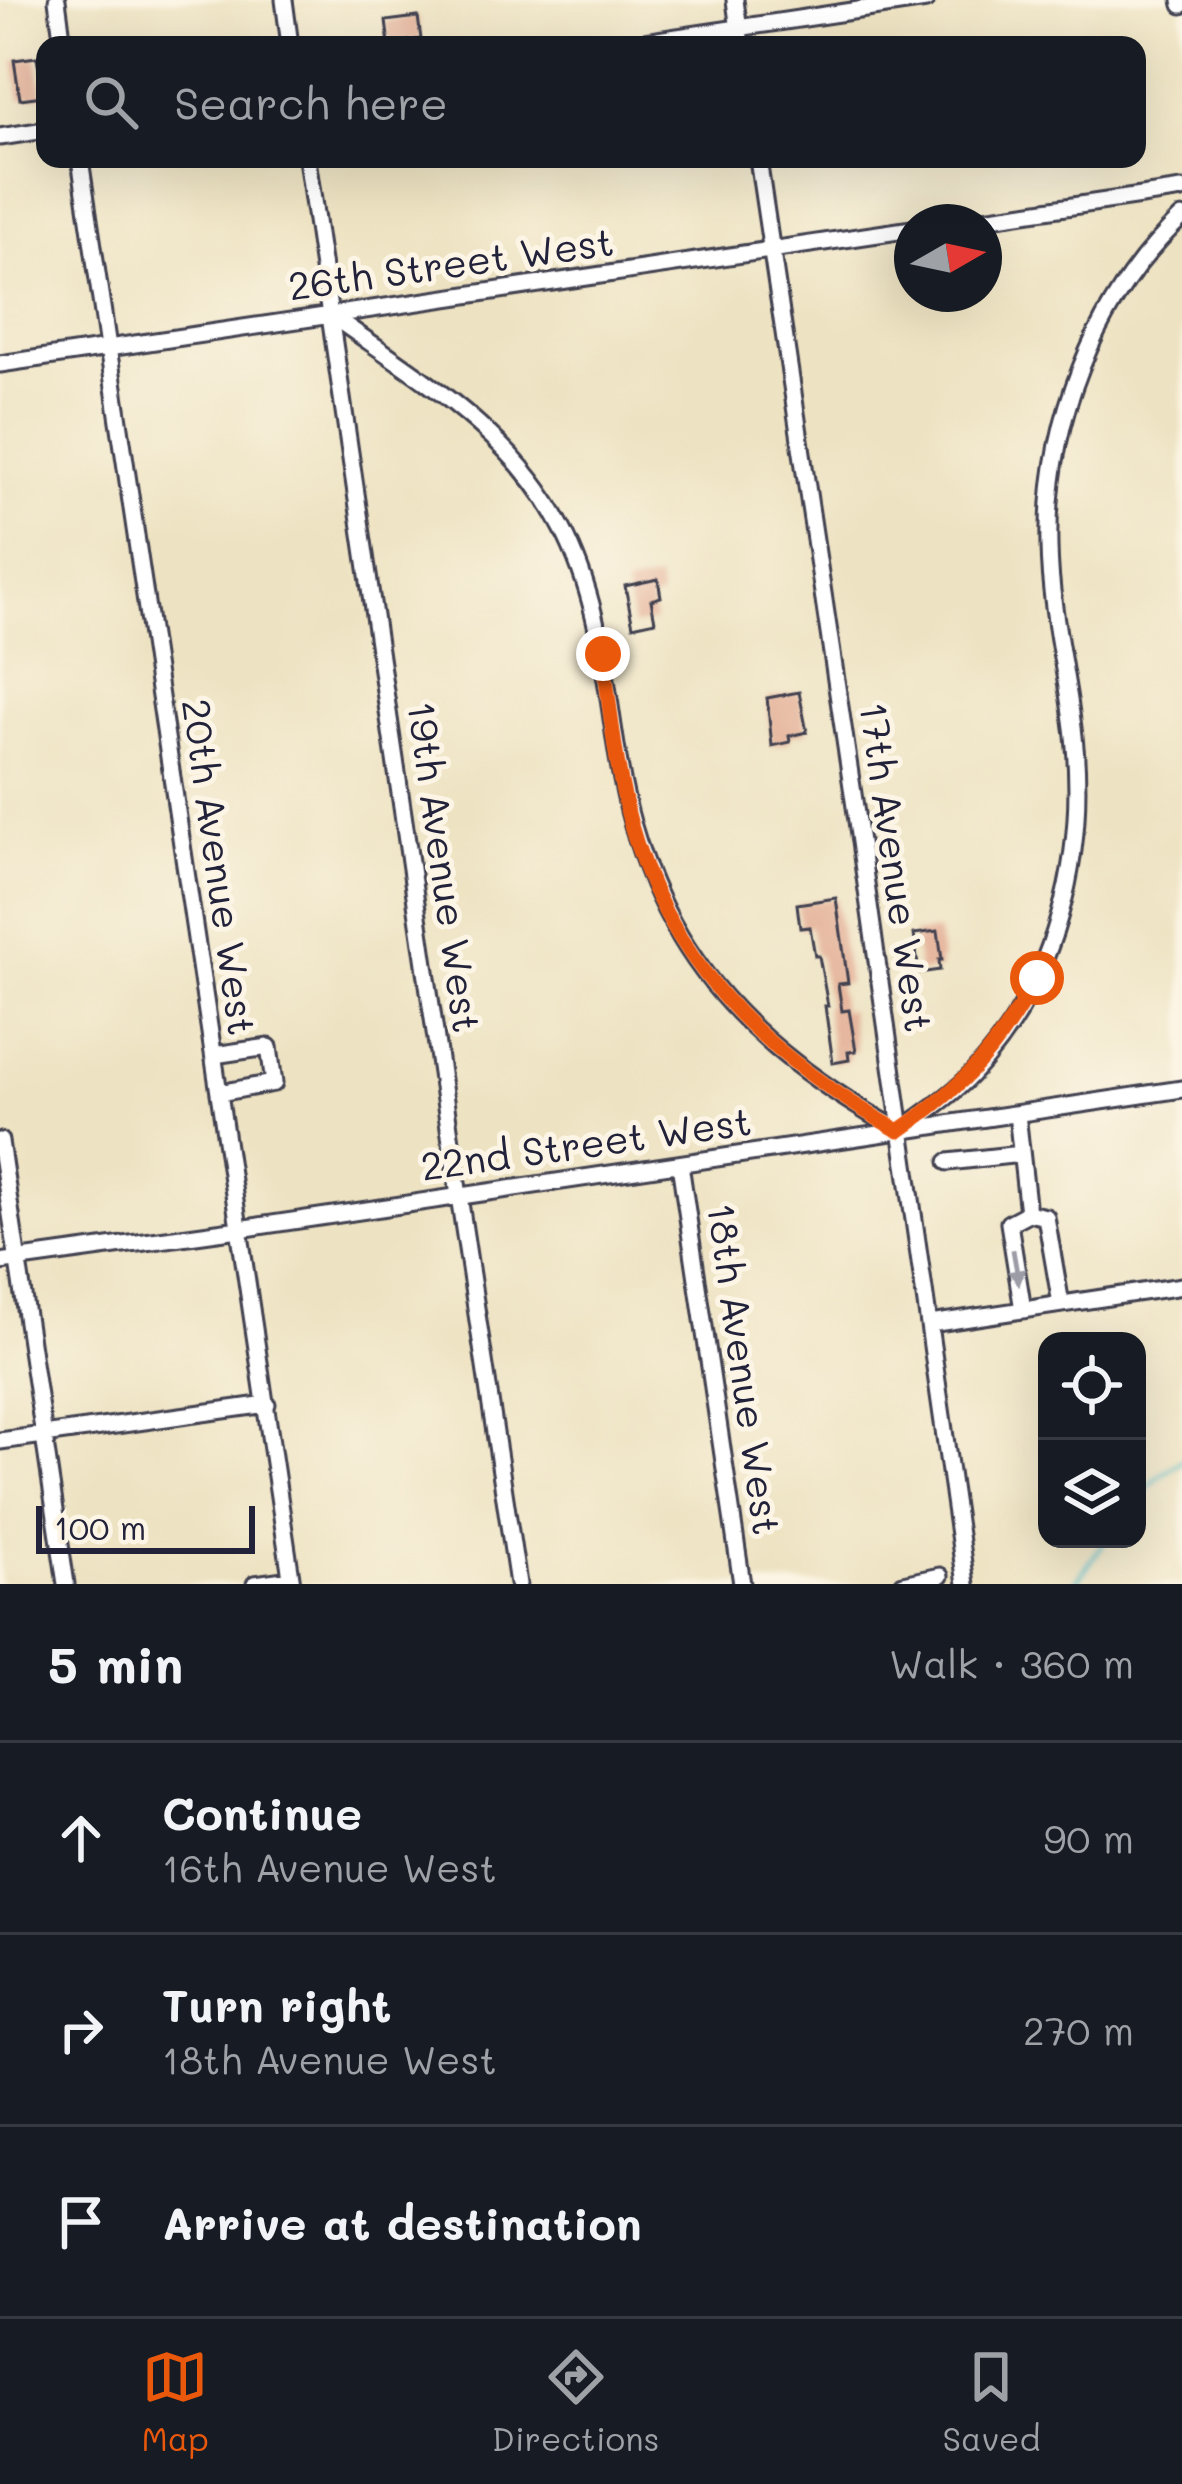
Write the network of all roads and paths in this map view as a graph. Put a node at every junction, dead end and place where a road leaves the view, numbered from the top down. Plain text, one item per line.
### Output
1 (57, 0) edge
2 (284, 0) edge
3 (735, 0) edge
4 (926, 0) edge
5 (62, 36) edge
6 (289, 36) edge
7 (740, 36) edge
8 (36, 131) edge
9 (0, 137) edge
10 (81, 168) edge
11 (309, 168) edge
12 (759, 168) edge
13 (1182, 190) edge
14 (1002, 216) edge
15 (1182, 218) edge
16 (894, 233) edge
17 (771, 250) junction
18 (331, 315) junction
19 (109, 350) junction
20 (0, 364) edge
21 (214, 1055) junction
22 (1182, 1090) edge
23 (219, 1093) junction
24 (1017, 1114) junction
25 (899, 1131) junction
26 (0, 1141) edge
27 (1021, 1157) junction
28 (948, 1162) dead end
29 (680, 1164) junction
30 (458, 1196) junction
31 (1028, 1213) junction
32 (239, 1229) junction
33 (9, 1260) edge
34 (1182, 1286) edge
35 (1061, 1304) junction
36 (1023, 1310) junction
37 (930, 1324) junction
38 (267, 1405) junction
39 (45, 1435) junction
40 (0, 1441) edge
41 (965, 1577) edge
42 (940, 1580) edge
43 (291, 1581) edge
44 (66, 1584) edge
45 (255, 1584) edge
46 (518, 1584) edge
47 (742, 1584) edge
48 (904, 1584) edge

1 - 5 street
2 - 6 street
3 - 7 street
4 - 7 street
8 - 9 street
10 - 19 street, 20th Avenue West
11 - 18 street, 19th Avenue West
12 - 17 street, 17th Avenue West
13 - 14 street
15 - 25 street
16 - 17 street, 26th Street West
17 - 18 street, 26th Street West
17 - 25 street, 17th Avenue West
18 - 19 street, 26th Street West
18 - 25 street
18 - 30 street, 19th Avenue West
19 - 20 street, 26th Street West
19 - 21 street, 20th Avenue West
21 - 23 street, 20th Avenue West
21 - 23 street
22 - 24 street, 22nd Street West
23 - 32 street, 20th Avenue West
24 - 25 street, 22nd Street West
24 - 27 street
25 - 29 street, 22nd Street West
25 - 37 street, 17th Avenue West
26 - 33 street
27 - 28 street
27 - 31 street
29 - 30 street, 22nd Street West
29 - 47 street, 18th Avenue West
30 - 32 street, 22nd Street West
30 - 46 street, 19th Avenue West
31 - 35 street
31 -> 36 street
32 - 33 street, 22nd Street West
32 - 38 street, 20th Avenue West
33 - 39 street
34 - 35 street
35 - 36 street
36 - 37 street
37 - 41 street, 17th Avenue West
38 - 39 street
38 - 43 street, 20th Avenue West
39 - 40 street
39 - 44 street
41 - 42 street
42 - 48 street
43 - 45 street

